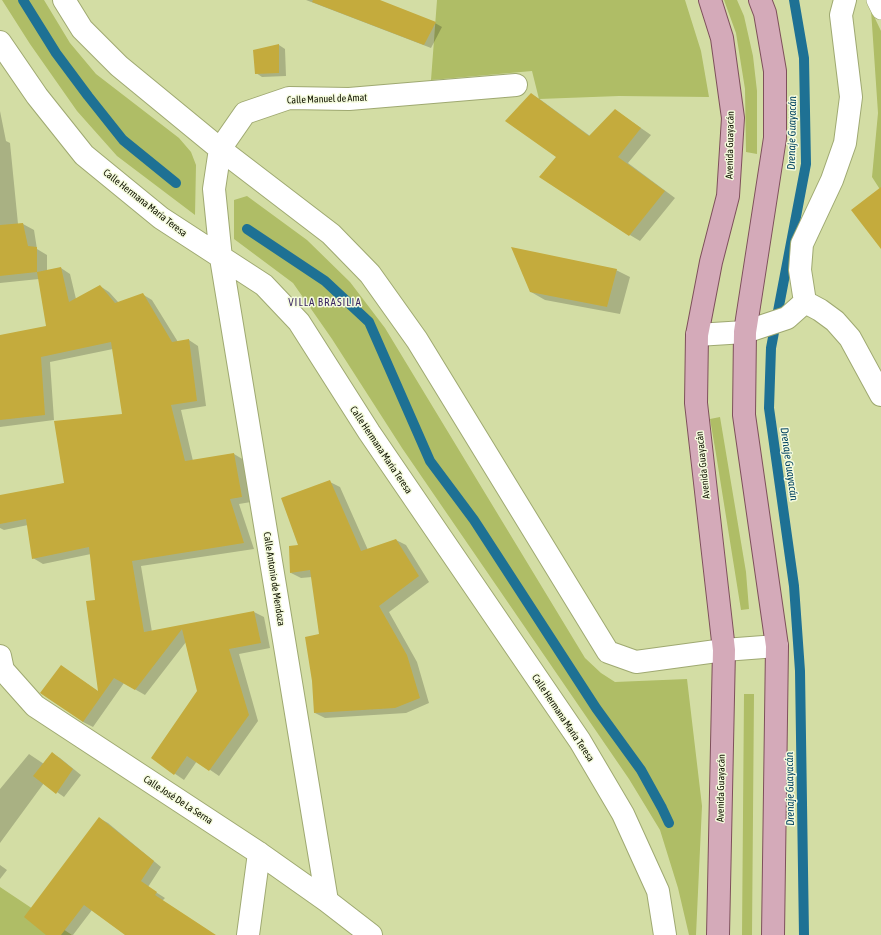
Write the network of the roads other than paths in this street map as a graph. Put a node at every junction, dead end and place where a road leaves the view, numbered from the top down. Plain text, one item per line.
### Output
1 (64, 0) edge
2 (710, 0) edge
3 (760, 0) edge
4 (845, 0) edge
5 (876, 0) edge
6 (881, 10) edge
7 (0, 42) edge
8 (516, 85) dead end
9 (220, 149) junction
10 (221, 258) junction
11 (805, 302) junction
12 (745, 332) junction
13 (697, 335) junction
14 (881, 395) edge
15 (777, 646) junction
16 (724, 650) junction
17 (0, 656) edge
18 (259, 853) junction
19 (327, 901) junction
20 (248, 935) edge
21 (371, 935) edge
22 (665, 935) edge
23 (718, 935) edge
24 (773, 935) edge

1 - 9 street
2 - 13 main road, Avenida Guayacán
3 - 12 main road
4 - 11 street
5 - 6 lane
7 - 10 street, Calle Hermana Maria Teresa
8 - 9 street, Calle Manuel de Amat
9 - 10 street, Calle Manuel de Amat
9 - 16 street
10 - 19 street, Calle Antonio de Mendoza
10 - 22 street, Calle Hermana Maria Teresa
11 - 12 street
11 - 14 street
12 - 13 street
12 - 15 main road
13 - 16 main road, Avenida Guayacán
15 - 16 street
15 - 24 main road
16 - 23 main road, Avenida Guayacán
17 - 18 street, Calle José De La Serna
18 - 19 street, Calle José De La Serna
18 - 20 street
19 - 21 street, Calle José De La Serna

